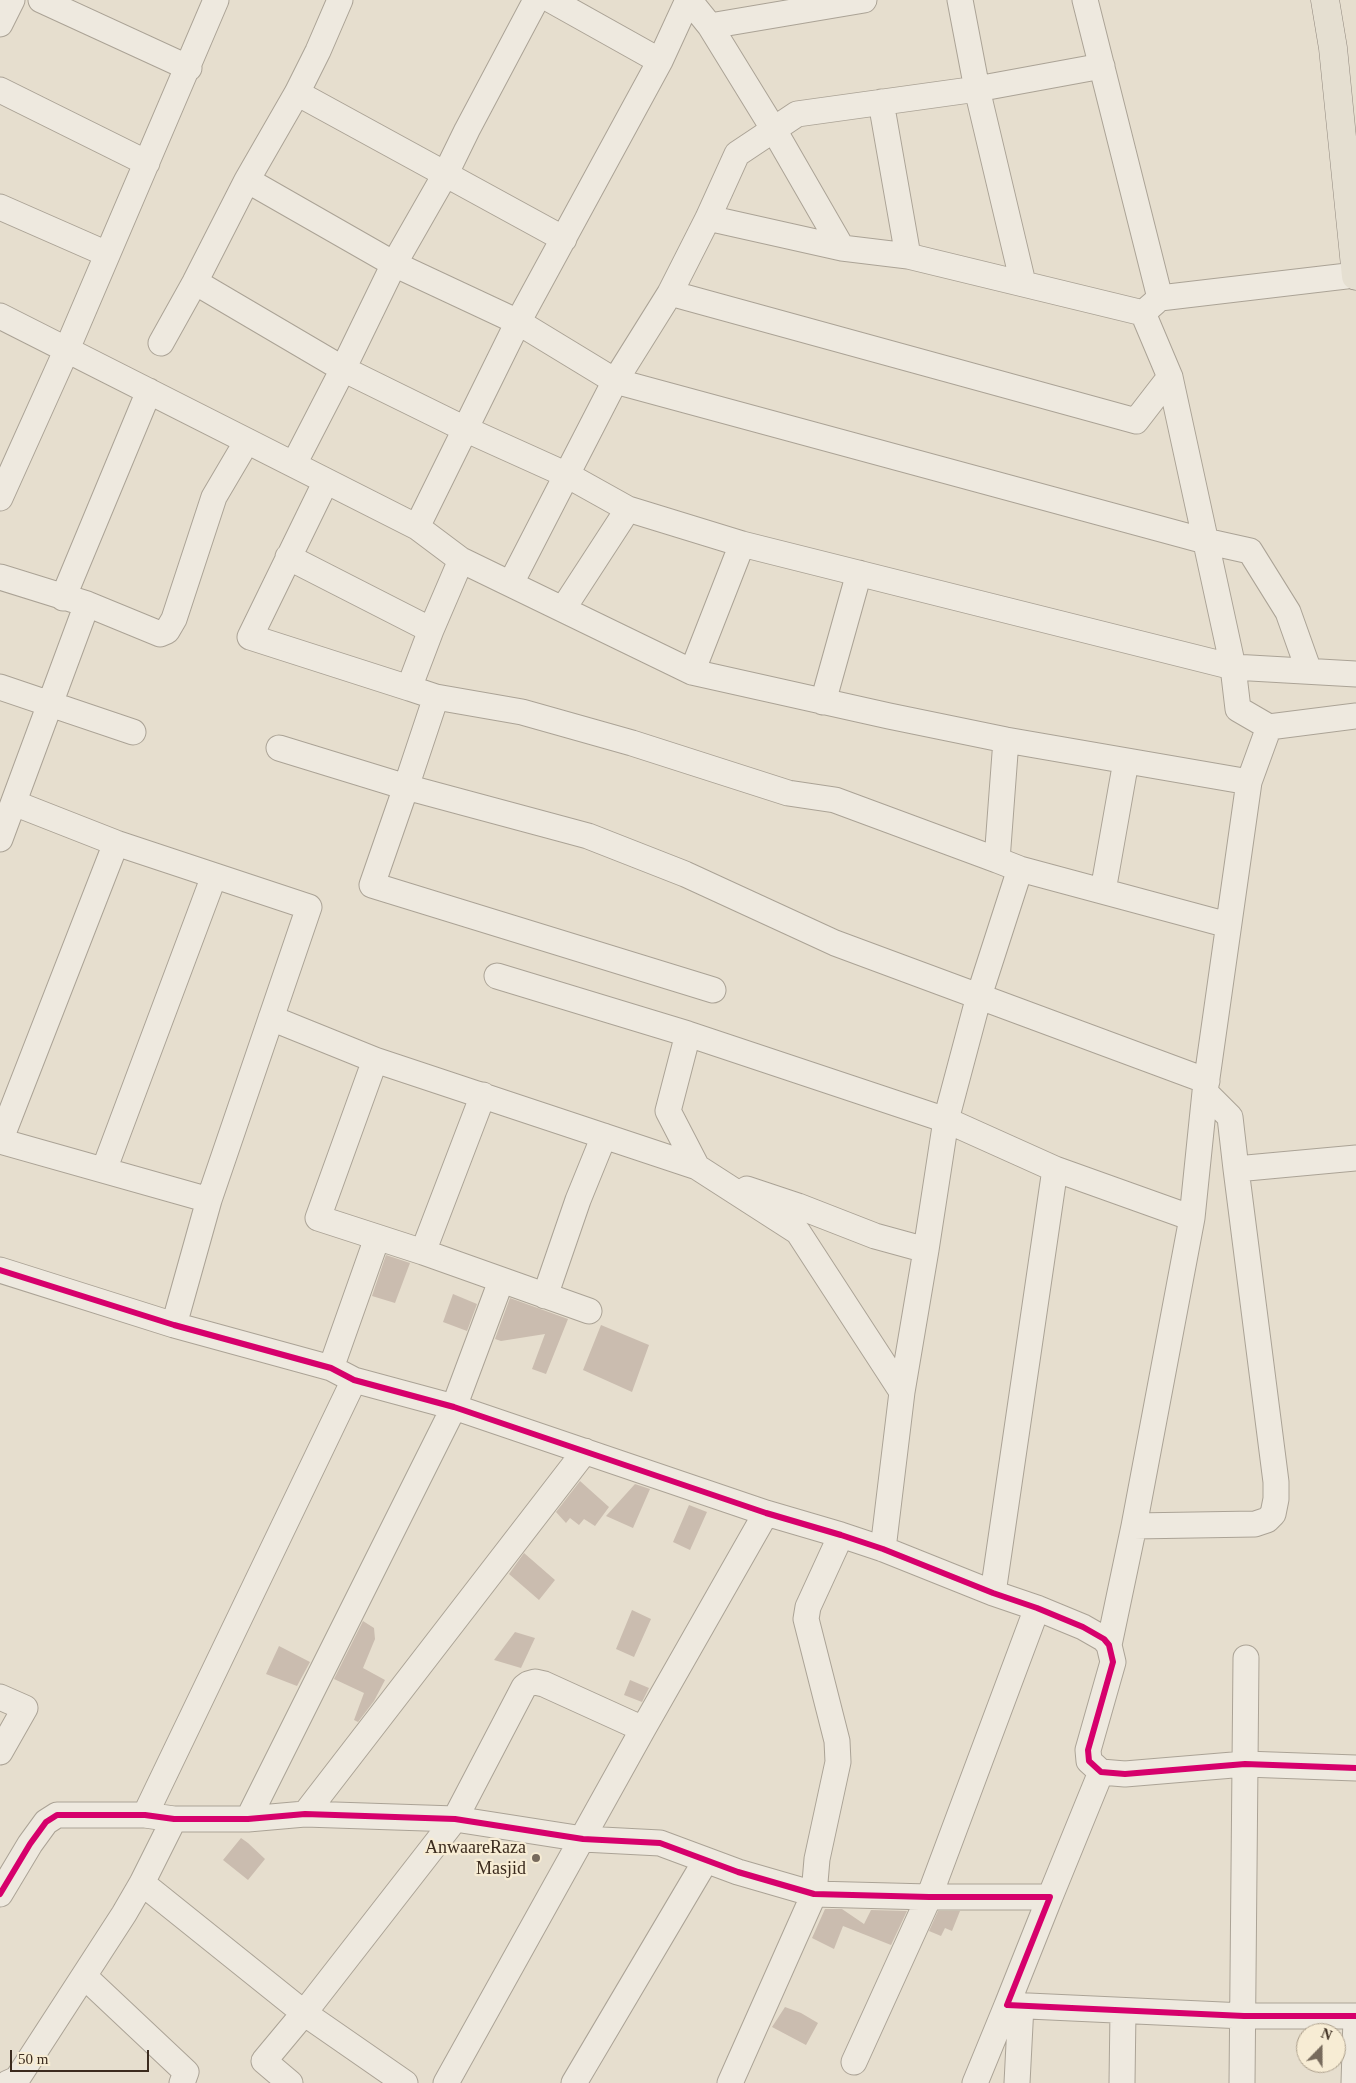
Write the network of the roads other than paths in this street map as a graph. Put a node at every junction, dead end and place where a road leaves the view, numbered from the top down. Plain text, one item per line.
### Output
1 (12, 0) edge
2 (40, 0) edge
3 (216, 0) edge
4 (340, 0) edge
5 (536, 0) edge
6 (551, 0) edge
7 (688, 0) edge
8 (864, 0) edge
9 (960, 0) edge
10 (1085, 0) edge
11 (1325, 0) edge
12 (0, 24) edge
13 (710, 26) junction
14 (660, 61) junction
15 (1102, 66) junction
16 (189, 68) junction
17 (978, 88) junction
18 (0, 90) edge
19 (297, 93) junction
20 (881, 102) junction
21 (774, 130) junction
22 (147, 163) junction
23 (446, 173) junction
24 (247, 180) junction
25 (0, 207) edge
26 (708, 218) junction
27 (564, 239) junction
28 (1354, 241) edge
29 (842, 248) junction
30 (107, 254) junction
31 (908, 256) junction
32 (394, 264) junction
33 (1356, 275) edge
34 (195, 282) junction
35 (1023, 283) junction
36 (670, 293) junction
37 (1151, 305) junction
38 (0, 316) edge
39 (518, 322) junction
40 (161, 343) dead end
41 (67, 349) junction
42 (343, 369) junction
43 (1170, 377) junction
44 (616, 381) junction
45 (149, 391) junction
46 (465, 429) junction
47 (247, 441) junction
48 (294, 464) junction
49 (567, 475) junction
50 (326, 481) junction
51 (0, 498) edge
52 (628, 509) junction
53 (417, 527) junction
54 (1205, 541) junction
55 (742, 544) junction
56 (288, 558) junction
57 (461, 560) junction
58 (859, 573) junction
59 (0, 577) edge
60 (511, 583) junction
61 (63, 598) junction
62 (87, 604) junction
63 (563, 608) junction
64 (431, 630) junction
65 (1234, 667) junction
66 (1308, 671) junction
67 (692, 672) junction
68 (1356, 674) edge
69 (0, 687) edge
70 (409, 688) junction
71 (436, 697) junction
72 (823, 702) junction
73 (50, 704) junction
74 (1356, 716) edge
75 (1269, 727) junction
76 (133, 732) dead end
77 (1006, 740) junction
78 (279, 748) dead end
79 (1126, 761) junction
80 (1249, 782) junction
81 (406, 786) junction
82 (14, 803) junction
83 (0, 839) edge
84 (116, 843) junction
85 (1008, 864) junction
86 (214, 876) junction
87 (1103, 891) junction
88 (1228, 925) junction
89 (497, 976) dead end
90 (713, 990) dead end
91 (979, 996) junction
92 (271, 1018) junction
93 (688, 1034) junction
94 (375, 1060) junction
95 (1206, 1087) junction
96 (483, 1095) junction
97 (946, 1120) junction
98 (604, 1136) junction
99 (0, 1141) edge
100 (1356, 1158) edge
101 (697, 1167) junction
102 (1055, 1169) junction
103 (1236, 1169) junction
104 (104, 1170) junction
105 (721, 1181) junction
106 (209, 1200) junction
107 (1192, 1218) junction
108 (377, 1238) junction
109 (926, 1250) junction
110 (423, 1252) junction
111 (0, 1270) edge
112 (501, 1281) junction
113 (545, 1296) junction
114 (589, 1311) dead end
115 (174, 1325) junction
116 (331, 1368) junction
117 (354, 1380) junction
118 (902, 1392) junction
119 (454, 1408) junction
120 (586, 1451) junction
121 (766, 1513) junction
122 (1134, 1526) junction
123 (841, 1535) junction
124 (883, 1549) junction
125 (993, 1593) junction
126 (1037, 1608) junction
127 (1109, 1645) junction
128 (1246, 1658) dead end
129 (0, 1698) edge
130 (643, 1729) junction
131 (0, 1752) edge
132 (1246, 1764) junction
133 (1356, 1768) edge
134 (1101, 1772) junction
135 (305, 1814) junction
136 (145, 1815) junction
137 (174, 1818) junction
138 (248, 1819) junction
139 (455, 1819) junction
140 (583, 1840) junction
141 (706, 1860) junction
142 (142, 1883) junction
143 (0, 1894) edge
144 (814, 1894) junction
145 (1050, 1897) junction
146 (929, 1898) junction
147 (84, 1976) junction
148 (1014, 2005) junction
149 (1123, 2011) junction
150 (304, 2013) junction
151 (1244, 2016) junction
152 (1356, 2017) edge
153 (854, 2062) dead end
154 (737, 2081) edge
155 (17, 2082) edge
156 (182, 2083) edge
157 (290, 2083) edge
158 (405, 2083) edge
159 (446, 2083) edge
160 (574, 2083) edge
161 (976, 2083) edge
162 (1017, 2083) edge
163 (1122, 2083) edge
164 (1242, 2083) edge
165 (1354, 2083) edge

1 - 12 street
2 - 16 street
3 - 16 street
4 - 19 street
5 - 23 street
6 - 14 street
7 - 13 street
7 - 14 street
8 - 13 street
9 - 17 street
10 - 15 street
11 - 28 main road
13 - 21 street
14 - 27 street
15 - 17 street
15 - 37 street
16 - 22 street
17 - 20 street
17 - 35 street
18 - 22 street
19 - 23 street
19 - 24 street
20 - 21 street
20 - 31 street
21 - 26 street
21 - 29 street
22 - 30 street
23 - 27 street
23 - 32 street
24 - 32 street
24 - 34 street
25 - 30 street
26 - 29 street
26 - 36 street
27 - 39 street
28 - 33 main road
29 - 31 street
30 - 41 street
31 - 35 street
32 - 39 street
32 - 42 street
33 - 37 street
34 - 40 street
34 - 42 street
35 - 37 street
36 - 43 street
36 - 44 street
37 - 43 street
38 - 41 street
39 - 44 street
39 - 46 street
41 - 45 street
41 - 51 street
42 - 46 street
42 - 48 street
43 - 54 street
44 - 49 street
44 - 54 street
45 - 47 street
45 - 61 street
46 - 49 street
46 - 53 street
47 - 48 street
47 - 62 street
48 - 50 street
49 - 52 street
49 - 60 street
50 - 53 street
50 - 56 street
52 - 55 street
52 - 63 street
53 - 57 street
54 - 65 street
54 - 66 street
55 - 58 street
55 - 67 street
56 - 64 street
56 - 70 street
57 - 60 street
57 - 64 street
58 - 65 street
58 - 72 street
59 - 61 street
60 - 63 street
61 - 62 street
62 - 73 street
63 - 67 street
64 - 70 street
65 - 66 street
65 - 75 street
66 - 68 street
67 - 72 street
69 - 73 street
70 - 71 street
71 - 81 street
71 - 85 street
72 - 77 street
73 - 76 street
73 - 82 street
74 - 75 street
75 - 80 street
77 - 79 street
77 - 85 street
78 - 81 street
79 - 80 street
79 - 87 street
80 - 88 street
81 - 90 street
81 - 91 street
82 - 83 street
82 - 84 street
84 - 86 street
84 - 99 street
85 - 87 street
85 - 91 street
86 - 92 street
86 - 104 street
87 - 88 street
88 - 95 street
89 - 93 street
91 - 95 street
91 - 97 street
92 - 94 street
92 - 106 street
93 - 97 street
93 - 101 street
94 - 96 street
94 - 108 street
95 - 103 street
95 - 107 street
96 - 98 street
96 - 110 street
97 - 102 street
97 - 109 street
98 - 101 street
98 - 113 street
99 - 104 street
100 - 103 street
101 - 105 street
102 - 107 street
102 - 125 street
103 - 122 street
104 - 106 street
105 - 109 street
105 - 118 street
106 - 115 street
107 - 122 street
108 - 110 street
108 - 116 street
109 - 118 street
110 - 112 street
111 - 115 street
112 - 113 street
112 - 119 street
113 - 114 street
115 - 116 street
116 - 117 street
117 - 119 street
117 - 136 street
118 - 124 street
119 - 120 street
119 - 138 street
120 - 121 street
120 - 135 street
121 - 123 street
121 - 130 street
122 - 127 street
123 - 124 street
123 - 144 street
124 - 125 street
125 - 126 street
126 - 127 street
126 - 146 street
127 - 134 street
128 - 132 street
129 - 131 street
130 - 139 street
130 - 140 street
132 - 133 street
132 - 134 street
132 - 151 street
134 - 145 street
135 - 138 street
135 - 139 street
136 - 137 street
136 - 143 street
137 - 138 street
137 - 142 street
139 - 140 street
139 - 150 street
140 - 141 street
140 - 159 street
141 - 144 street
141 - 160 street
142 - 147 street
142 - 150 street
144 - 146 street
144 - 154 street
145 - 146 street
145 - 148 street
146 - 153 street
147 - 155 street
147 - 156 street
148 - 149 street
148 - 161 street
148 - 162 street
149 - 151 street
149 - 163 street
150 - 157 street
150 - 158 street
151 - 152 street
151 - 164 street
152 - 165 street

